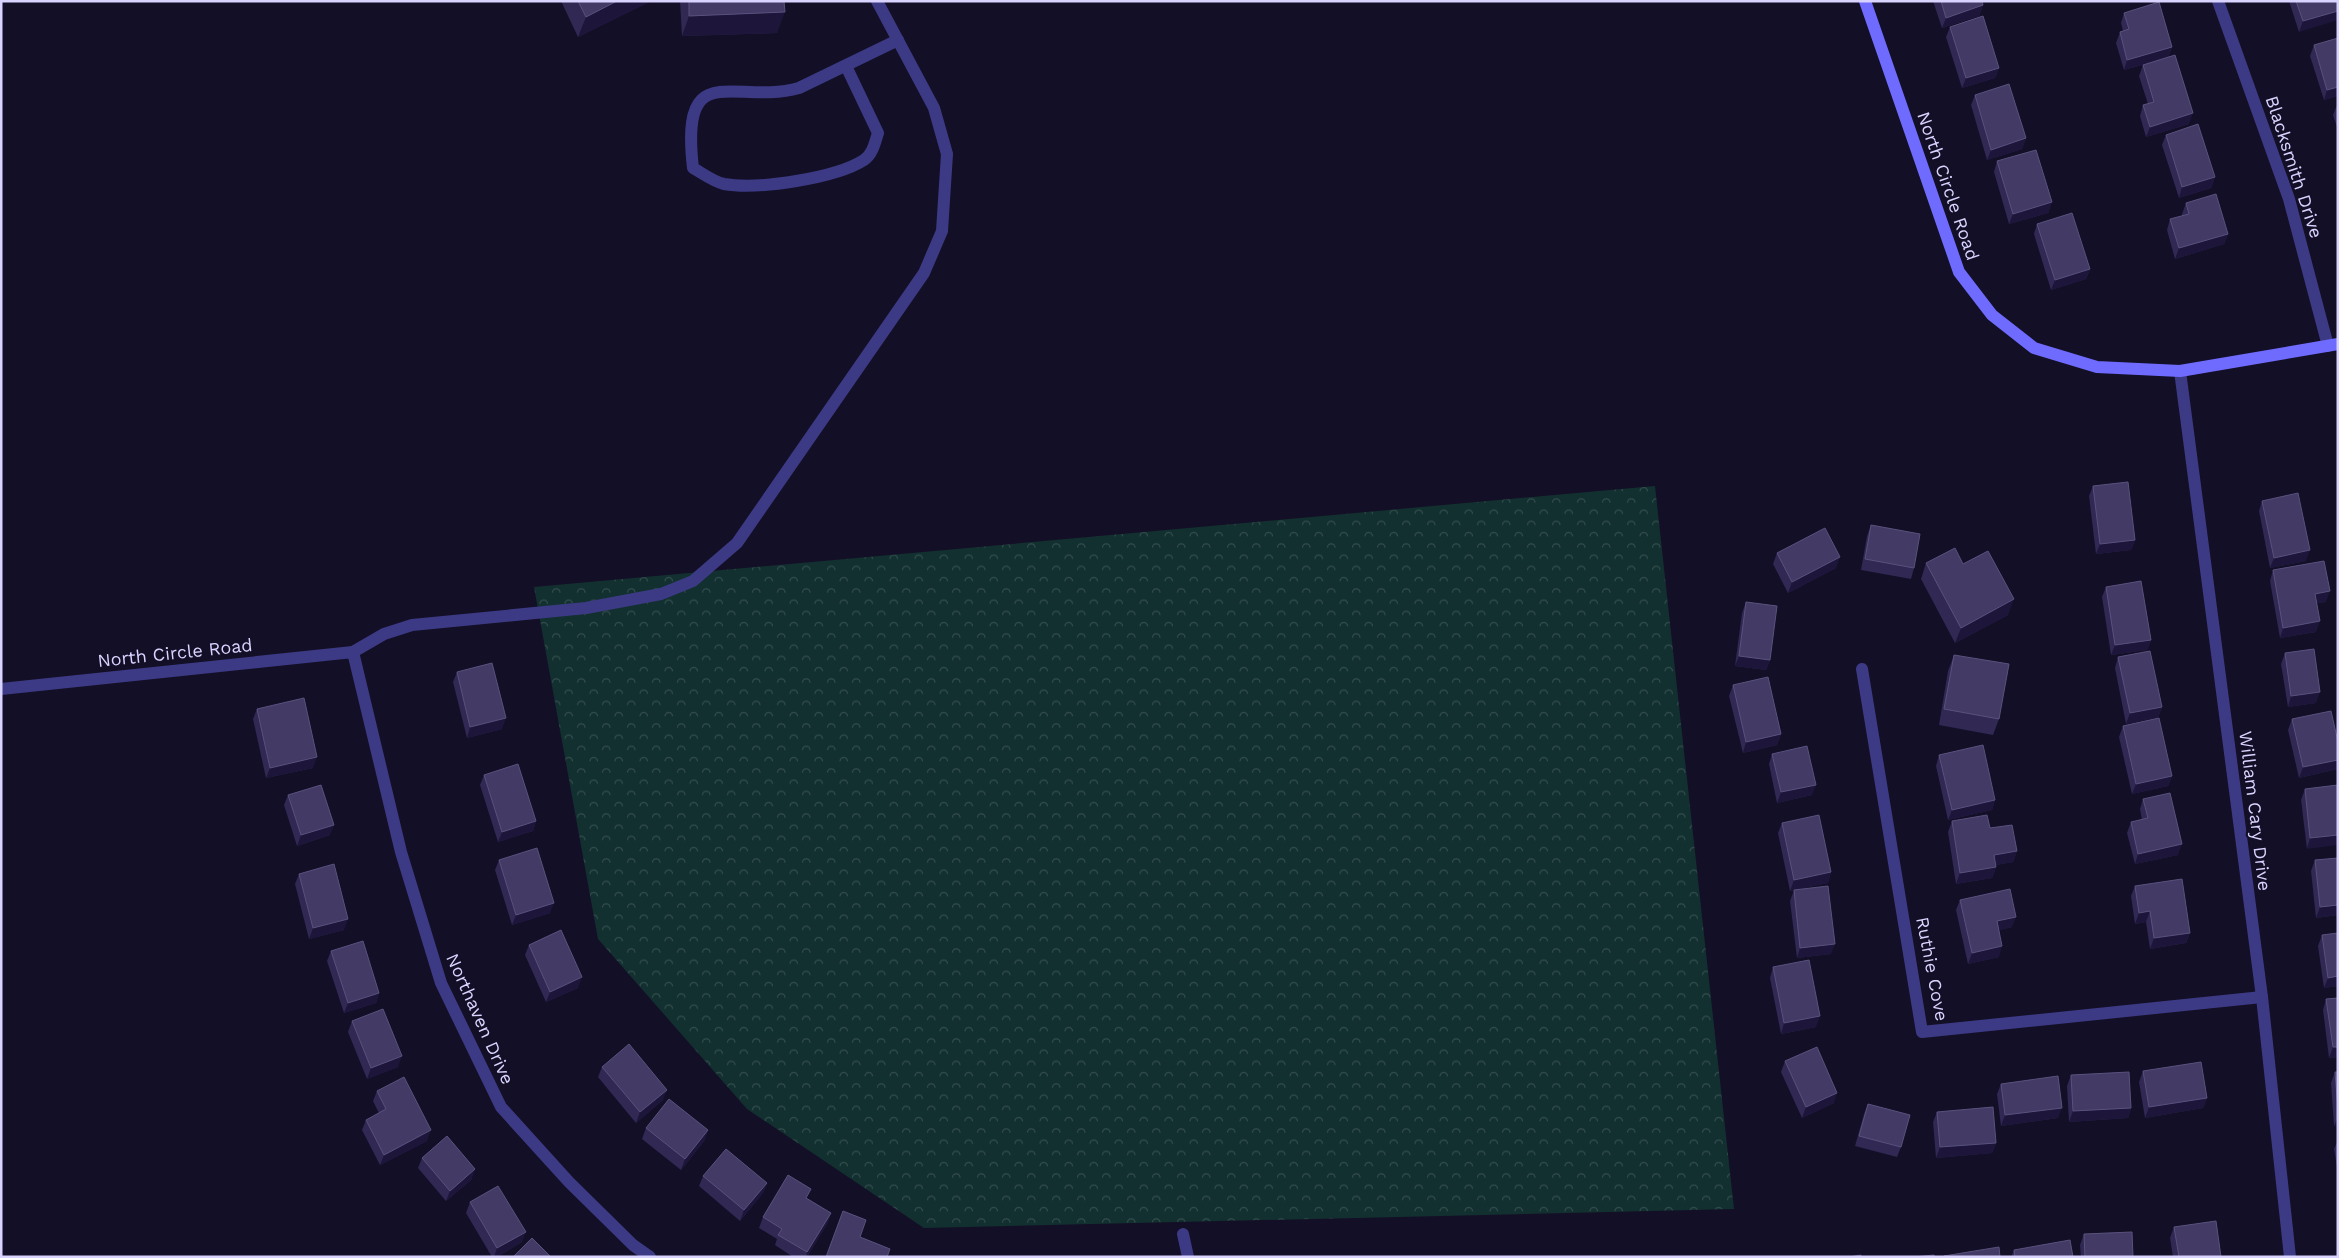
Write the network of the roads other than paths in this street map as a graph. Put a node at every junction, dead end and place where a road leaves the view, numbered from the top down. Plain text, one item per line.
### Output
1 (877, 1) edge
2 (1866, 1) edge
3 (2218, 1) edge
4 (898, 40) junction
5 (846, 66) junction
6 (2333, 345) edge
7 (2180, 371) junction
8 (353, 652) junction
9 (1862, 669) dead end
10 (1, 689) edge
11 (2262, 997) junction
12 (1183, 1234) dead end
13 (650, 1257) edge
14 (1188, 1257) edge
15 (2290, 1257) edge

1 - 4 street
2 - 7 street, North Circle Road
3 - 6 street, Blacksmith Drive
4 - 5 street
4 - 8 street
5 - 5 street
6 - 7 street, North Circle Road
7 - 11 street, William Cary Drive
8 - 10 street, North Circle Road
8 - 13 street, Northaven Drive
9 - 11 street, Ruthie Cove
11 - 15 street, William Cary Drive
12 - 14 street

